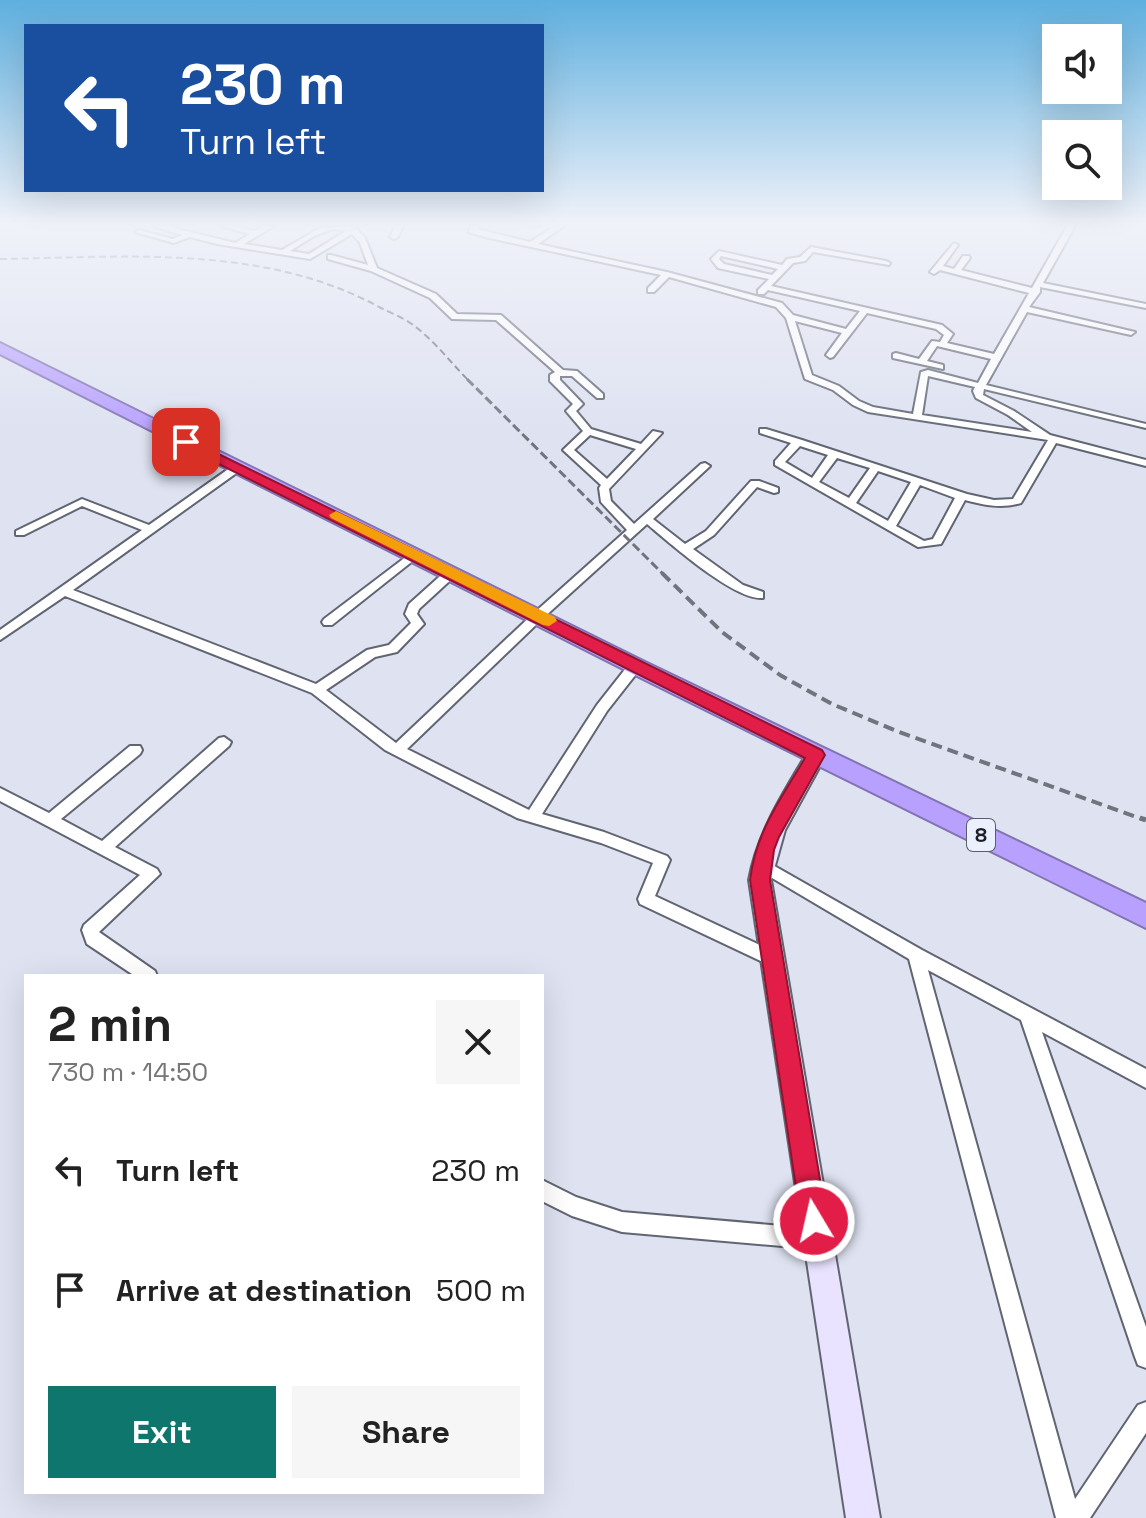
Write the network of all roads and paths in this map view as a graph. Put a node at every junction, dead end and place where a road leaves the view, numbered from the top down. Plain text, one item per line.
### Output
1 (434, 297) edge
2 (755, 297) edge
3 (799, 297) edge
4 (1033, 297) edge
5 (1091, 297) edge
6 (1146, 306) edge
7 (1026, 309) junction
8 (865, 310) junction
9 (790, 317) junction
10 (848, 332) junction
11 (1131, 332) dead end
12 (942, 345) junction
13 (0, 348) edge
14 (830, 355) dead end
15 (896, 356) dead end
16 (998, 358) junction
17 (921, 362) junction
18 (940, 367) dead end
19 (561, 373) junction
20 (982, 385) junction
21 (600, 396) dead end
22 (917, 417) junction
23 (1143, 426) dead end
24 (588, 431) junction
25 (763, 431) dead end
26 (657, 433) dead end
27 (1049, 439) junction
28 (798, 442) junction
29 (642, 448) junction
30 (834, 454) junction
31 (1146, 463) edge
32 (705, 466) dead end
33 (238, 467) junction
34 (876, 467) junction
35 (917, 481) junction
36 (814, 482) junction
37 (607, 484) junction
38 (774, 490) dead end
39 (962, 495) junction
40 (851, 503) junction
41 (648, 520) junction
42 (890, 527) junction
43 (149, 529) junction
44 (635, 531) junction
45 (20, 533) dead end
46 (685, 549) junction
47 (415, 554) junction
48 (452, 572) junction
49 (62, 590) junction
50 (759, 595) dead end
51 (538, 616) junction
52 (328, 622) dead end
53 (0, 636) edge
54 (635, 666) junction
55 (317, 690) junction
56 (224, 742) dead end
57 (135, 750) dead end
58 (397, 750) junction
59 (816, 755) junction
60 (0, 794) edge
61 (532, 817) junction
62 (50, 820) junction
63 (104, 848) junction
64 (762, 865) junction
65 (1146, 916) edge
66 (916, 955) junction
67 (771, 958) junction
68 (146, 974) edge
69 (1028, 1016) junction
70 (1146, 1079) edge
71 (544, 1191) edge
72 (817, 1239) junction
73 (1146, 1357) edge
74 (1146, 1413) edge
75 (863, 1518) edge
76 (1068, 1518) edge
77 (1076, 1518) edge

1 - 19 street
2 - 9 street
3 - 8 street
4 - 7 street
5 - 6 street
7 - 11 street
7 - 16 street
8 - 10 street
8 - 12 street
9 - 10 street
9 - 22 street
10 - 14 street
12 - 16 street
12 - 17 street
13 - 33 highway, 8
15 - 17 street
16 - 20 street
17 - 18 street
19 - 21 street
19 - 24 street
20 - 22 street
20 - 23 street
20 - 27 street
22 - 27 street
24 - 29 street
24 - 37 street
25 - 28 street
26 - 29 street
27 - 31 street
27 - 39 street
28 - 30 street
28 - 36 street
29 - 37 street
30 - 34 street
30 - 36 street
32 - 41 street
33 - 43 street
33 - 47 highway, 8
34 - 35 street
34 - 40 street
35 - 39 street
35 - 42 street
36 - 40 street
37 - 44 street
38 - 46 street
39 - 42 street
40 - 42 street
41 - 44 street
41 - 46 street
43 - 45 street
43 - 49 street
44 - 51 street
46 - 50 street
47 - 48 highway, 8
47 - 52 street
48 - 51 highway, 8
48 - 55 street
49 - 53 street
49 - 55 street
51 - 54 highway, 8
51 - 58 street
54 - 59 highway, 8
54 - 61 street
55 - 58 street
56 - 63 street
57 - 62 street
58 - 61 street
59 - 64 main road
59 - 65 highway, 8
60 - 62 street
61 - 67 street
62 - 63 street
63 - 68 street
64 - 66 street
64 - 67 main road
66 - 69 street
66 - 76 street
67 - 72 main road
69 - 70 street
69 - 73 street
71 - 72 street
72 - 75 main road
74 - 77 street

